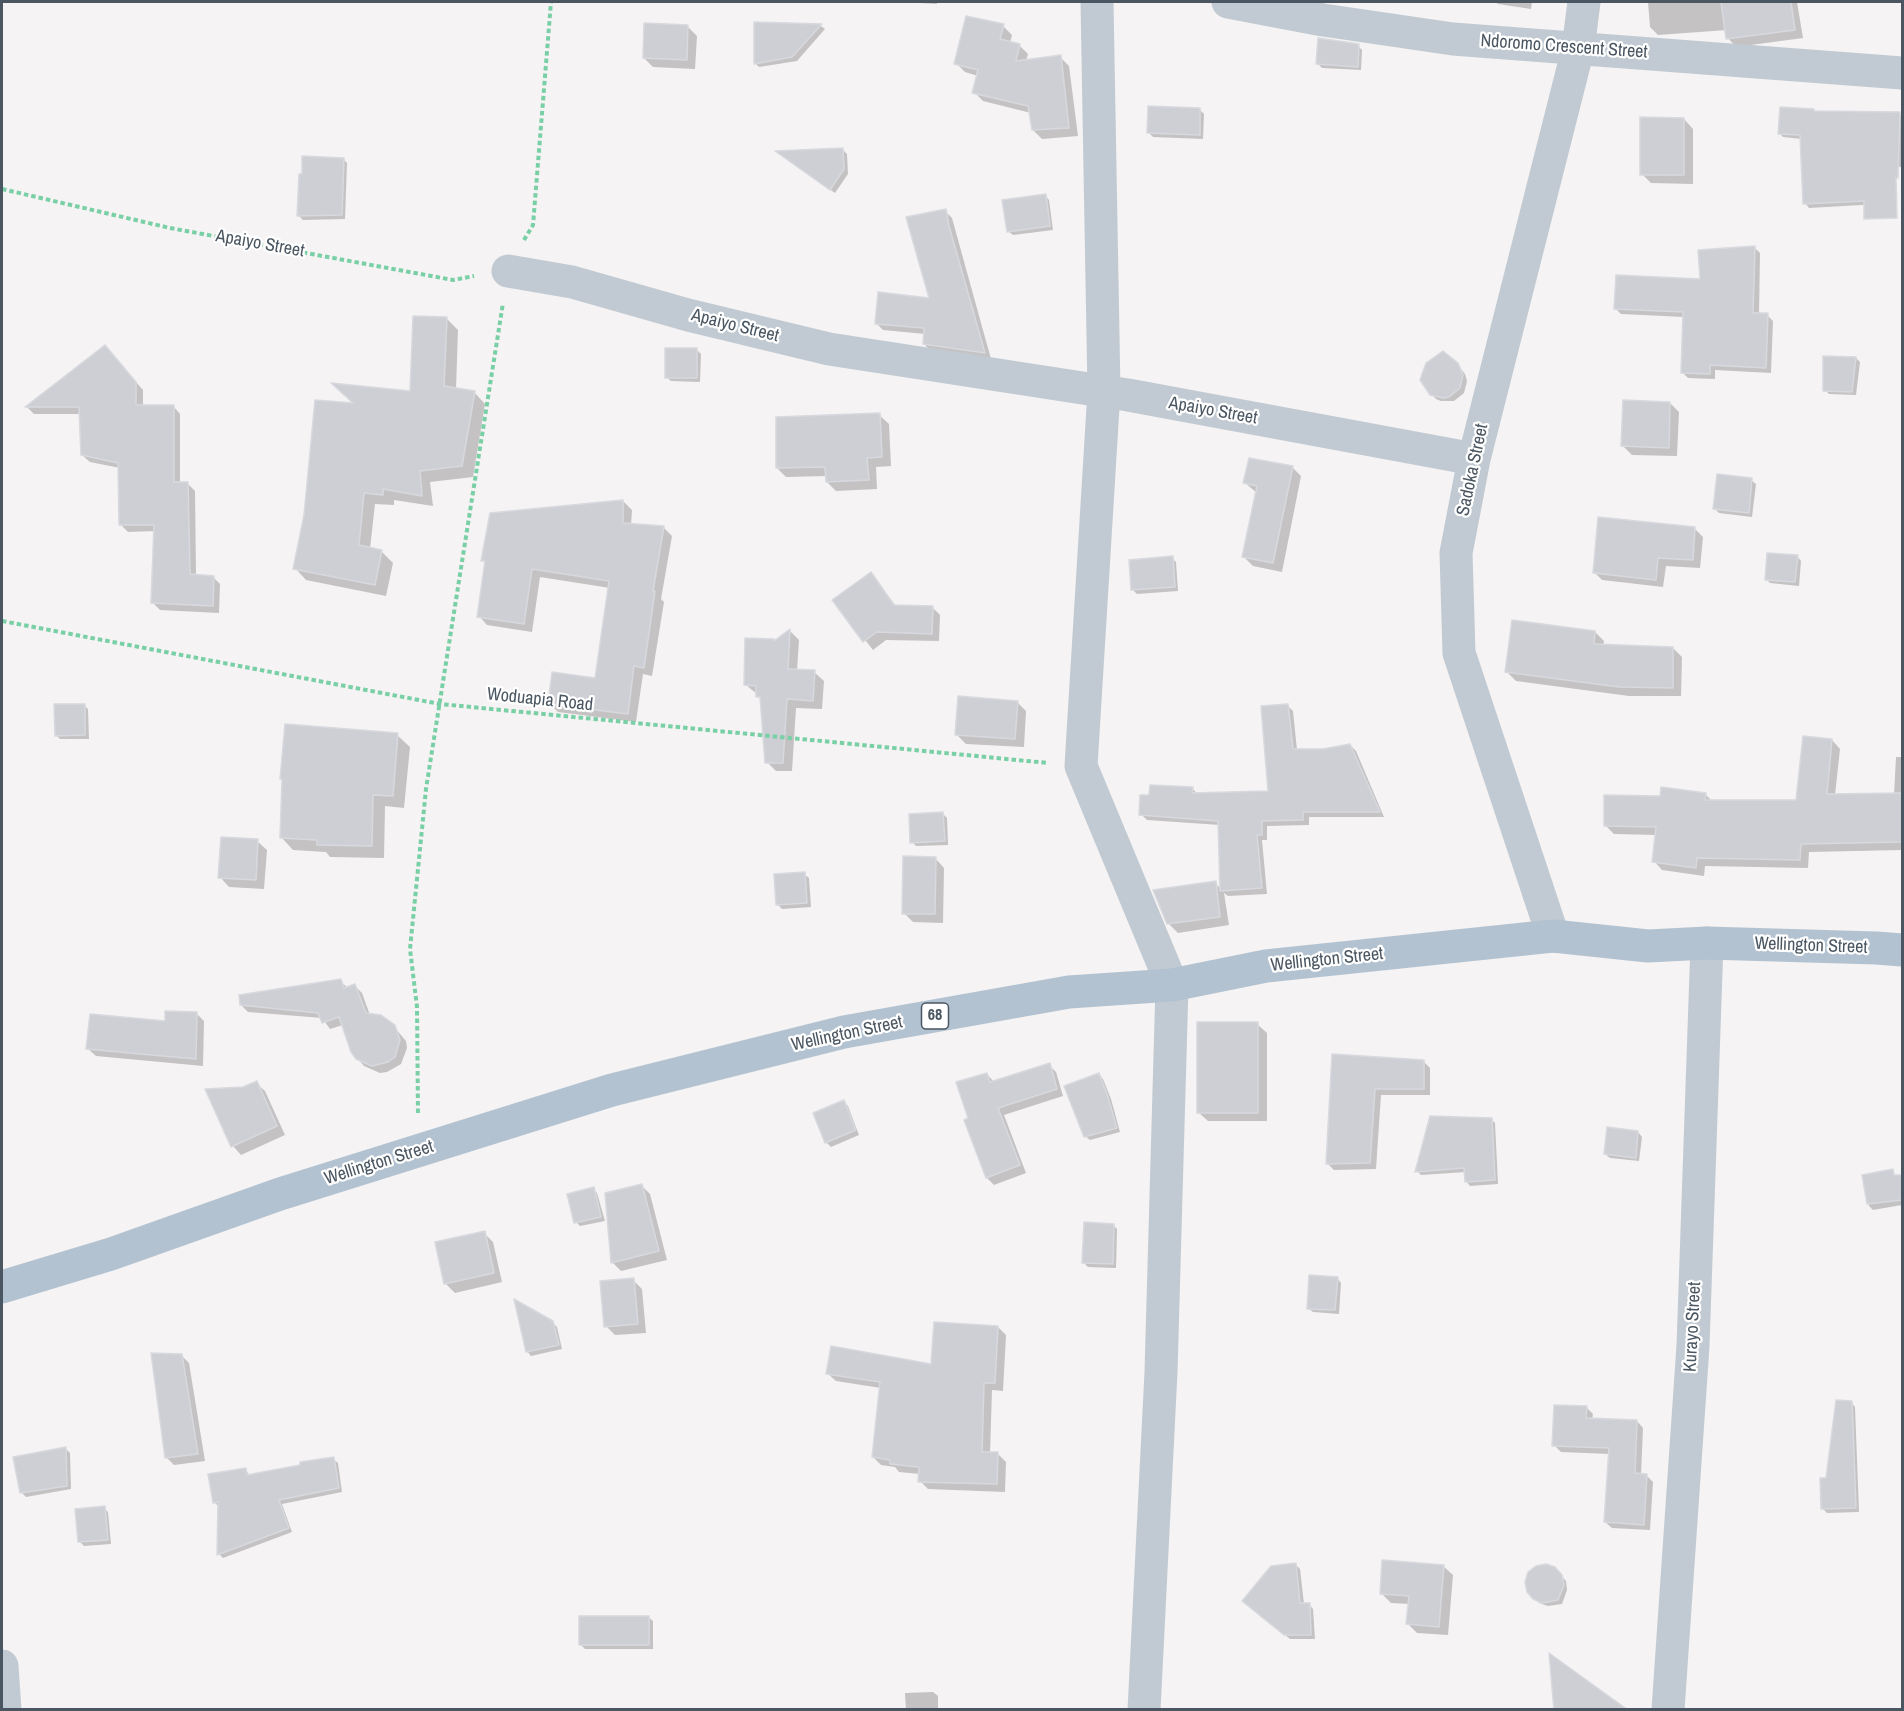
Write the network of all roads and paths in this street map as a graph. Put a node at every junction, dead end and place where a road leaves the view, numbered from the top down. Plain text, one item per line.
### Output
1 (551, 2) edge
2 (1097, 2) edge
3 (1228, 2) edge
4 (1584, 2) edge
5 (1578, 48) junction
6 (1902, 73) edge
7 (2, 189) edge
8 (508, 271) junction
9 (1104, 391) junction
10 (1474, 459) junction
11 (2, 621) edge
12 (440, 704) junction
13 (1081, 766) junction
14 (1553, 936) junction
15 (1707, 943) junction
16 (1902, 950) edge
17 (1172, 985) junction
18 (419, 1150) junction
19 (2, 1287) edge
20 (2, 1666) edge
21 (5, 1709) edge
22 (21, 1710) edge
23 (1144, 1710) edge
24 (1668, 1710) edge

1 - 8 path
2 - 9 street
3 - 5 street, Ndoromo Crescent Street
4 - 5 street, Sadoka Street
5 - 6 street, Ndoromo Crescent Street
5 - 10 street, Sadoka Street
7 - 8 path, Apaiyo Street
8 - 9 street, Apaiyo Street
8 - 12 path
9 - 10 street, Apaiyo Street
9 - 13 street
10 - 14 street, Sadoka Street
11 - 12 path, Woduapia Road
12 - 13 path, Woduapia Road
12 - 18 path
13 - 17 street
14 - 15 main road, Wellington Street / 68
14 - 17 main road, Wellington Street / 68
15 - 16 main road, Wellington Street / 68
15 - 24 street, Kurayo Street
17 - 18 main road, Wellington Street / 68
17 - 23 street
18 - 19 main road, Wellington Street / 68
20 - 21 street
21 - 22 street

